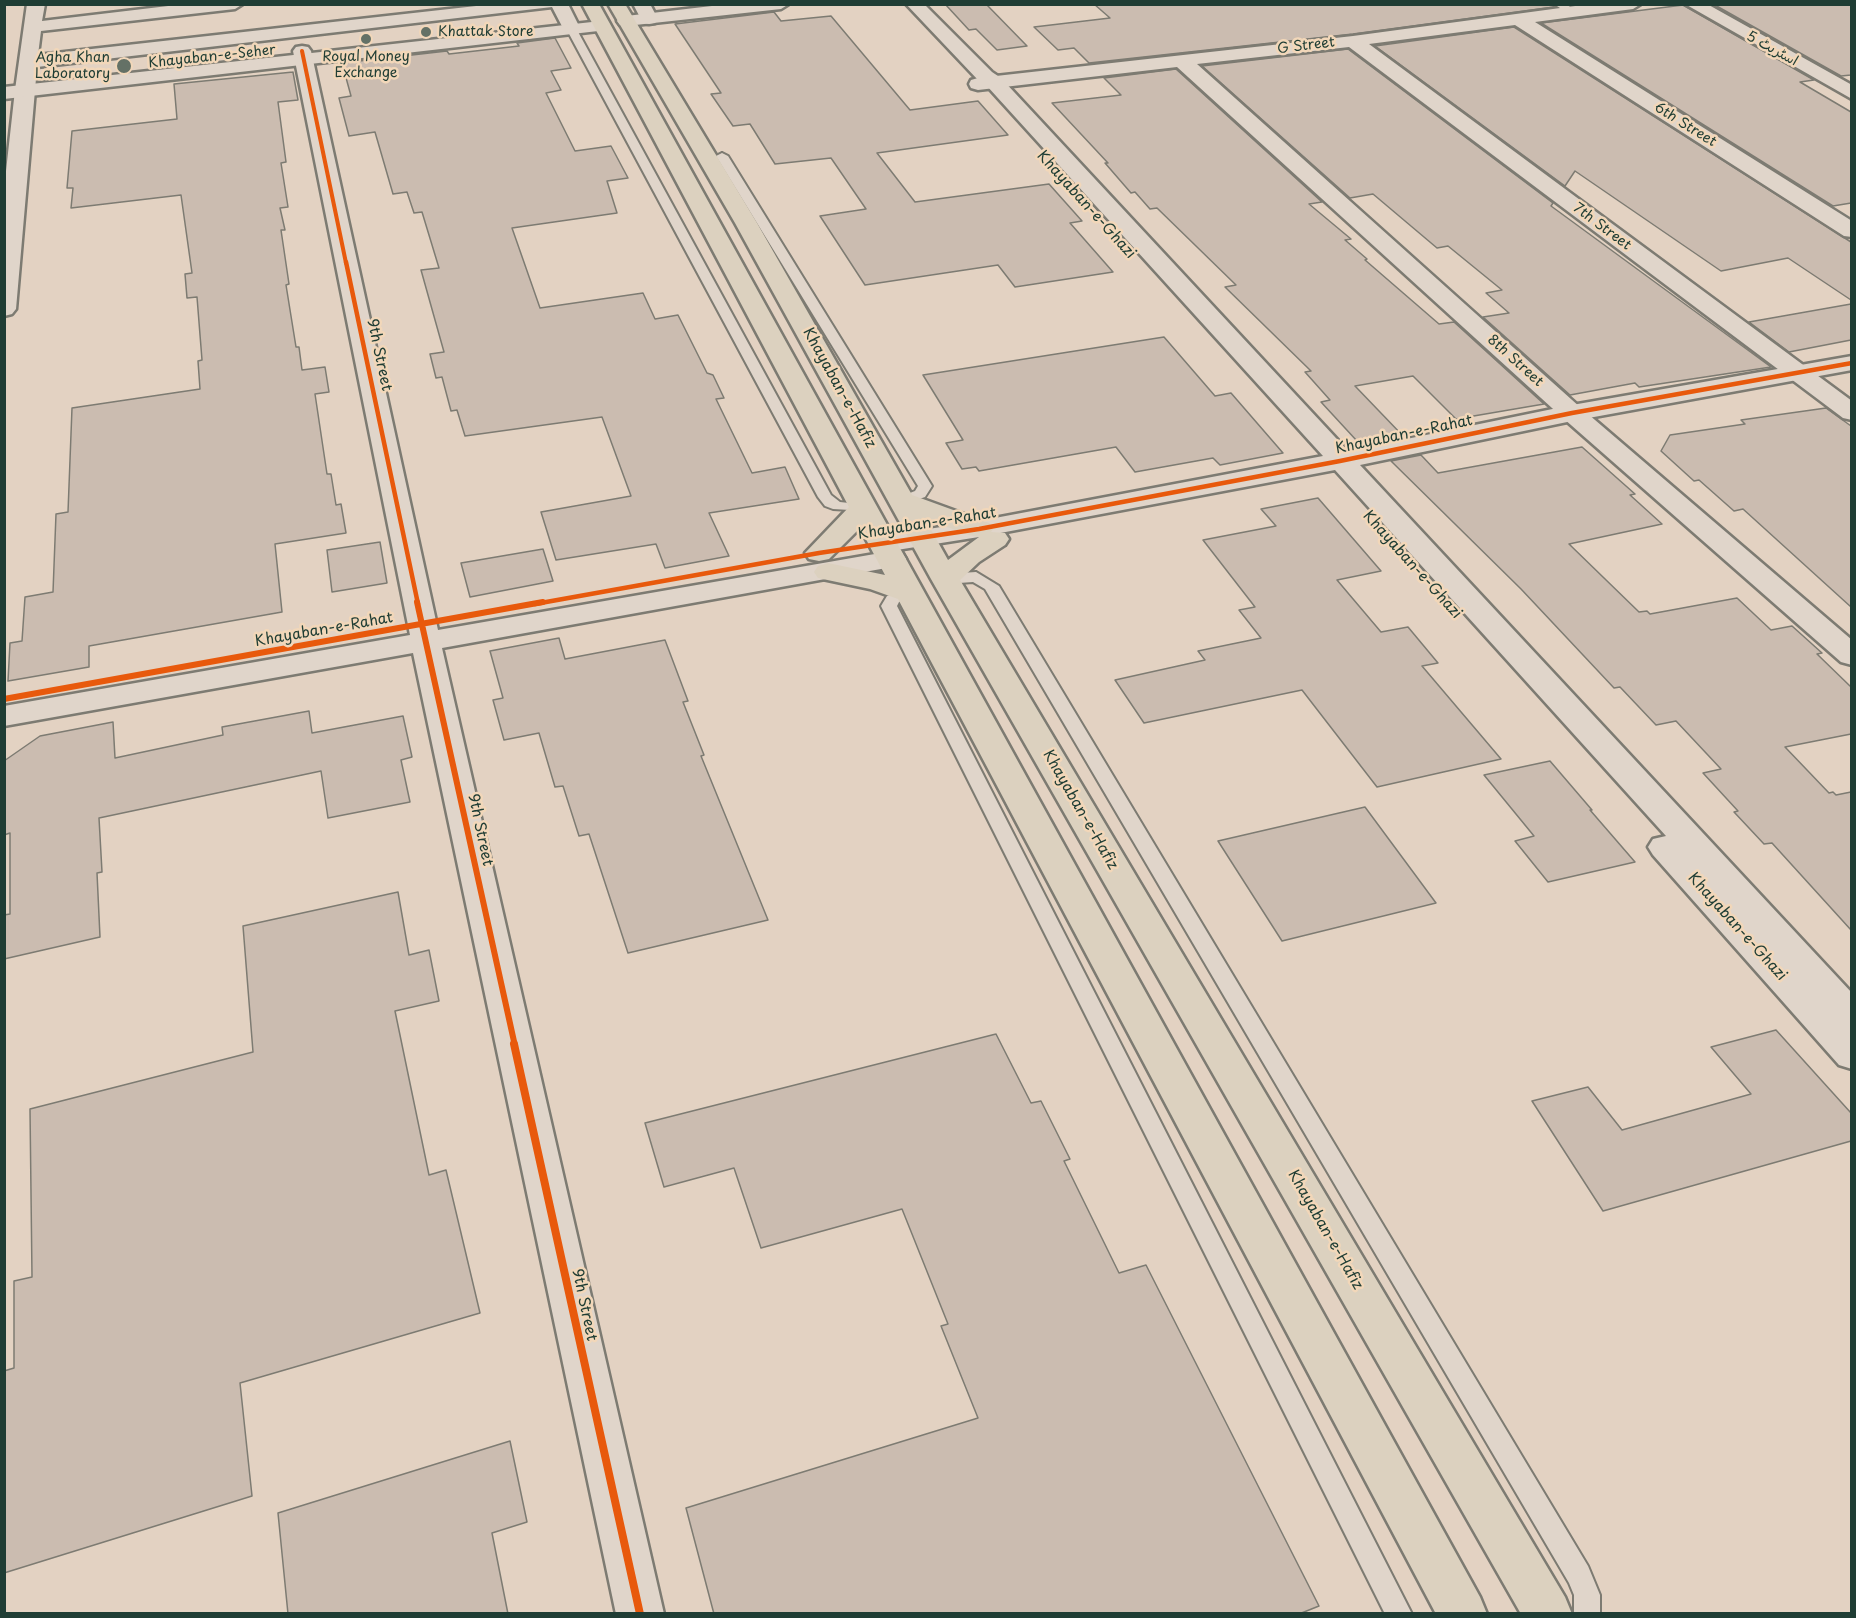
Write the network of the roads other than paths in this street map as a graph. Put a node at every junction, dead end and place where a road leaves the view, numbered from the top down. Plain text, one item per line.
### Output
1 (236, 4) edge
2 (393, 4) edge
3 (545, 4) edge
4 (558, 4) edge
5 (718, 4) edge
6 (781, 4) edge
7 (914, 4) edge
8 (1633, 4) edge
9 (1693, 4) edge
10 (1565, 8) edge
11 (611, 16) edge
12 (1518, 19) junction
13 (1353, 41) junction
14 (315, 43) junction
15 (30, 46) edge
16 (1182, 61) junction
17 (986, 81) junction
18 (4, 84) edge
19 (1851, 93) edge
20 (722, 156) dead end
21 (746, 223) junction
22 (711, 228) junction
23 (1851, 231) edge
24 (4, 309) edge
25 (1851, 363) edge
26 (1797, 373) junction
27 (1851, 382) edge
28 (1818, 388) junction
29 (1851, 413) edge
30 (1581, 421) junction
31 (1335, 468) junction
32 (902, 501) junction
33 (862, 508) junction
34 (987, 534) junction
35 (888, 551) junction
36 (932, 556) junction
37 (824, 563) junction
38 (908, 592) junction
39 (424, 634) junction
40 (1851, 656) edge
41 (4, 699) edge
42 (4, 717) edge
43 (1851, 1017) edge
44 (1851, 1055) edge
45 (640, 1614) edge
46 (1399, 1614) edge
47 (1463, 1614) edge
48 (1548, 1614) edge
49 (1587, 1614) edge

1 - 15 street
2 - 14 street
3 - 14 street
4 - 11 street
5 - 11 street
6 - 11 street, Khayaban-e-Seher
7 - 17 street, Khayaban-e-Ghazi
8 - 10 street, G Street
9 - 19 street, اسٹریٹ 5
10 - 12 street, G Street
11 - 14 street, Khayaban-e-Seher
11 - 21 main road, Khayaban-e-Hafiz
11 - 22 main road
11 - 33 lane
12 - 13 street, G Street
12 - 23 street, 6th Street
13 - 16 street, G Street
13 - 26 street, 7th Street
14 - 15 street, Khayaban-e-Seher
14 - 15 street
14 - 39 street, 9th Street
15 - 18 street, Khayaban-e-Seher
15 - 24 street
16 - 17 street, G Street
16 - 30 street, 8th Street
17 - 31 street, Khayaban-e-Ghazi
20 - 32 lane
21 - 22 main road
21 - 32 main road, Khayaban-e-Hafiz
22 - 33 main road
25 - 26 street, Khayaban-e-Rahat
26 - 28 street, 7th Street
26 - 30 street, Khayaban-e-Rahat
27 - 28 street, Khayaban-e-Rahat
28 - 29 street, 7th Street
28 - 30 street, Khayaban-e-Rahat
30 - 31 street, Khayaban-e-Rahat
30 - 40 street, 8th Street
31 - 34 street, Khayaban-e-Rahat
31 - 43 street, Khayaban-e-Ghazi
31 - 44 street, Khayaban-e-Ghazi
32 - 34 main road
32 - 36 main road, Khayaban-e-Hafiz
33 - 35 main road
33 - 37 main road
34 - 36 street, Khayaban-e-Rahat
34 - 36 main road
35 - 36 street, Khayaban-e-Rahat
35 - 37 street, Khayaban-e-Rahat
35 - 38 main road
36 - 48 main road, Khayaban-e-Hafiz
36 - 49 lane
37 - 38 main road
37 - 39 street, Khayaban-e-Rahat
38 - 46 lane
38 - 47 main road
39 - 41 street, Khayaban-e-Rahat
39 - 42 street, Khayaban-e-Rahat
39 - 45 street, 9th Street

